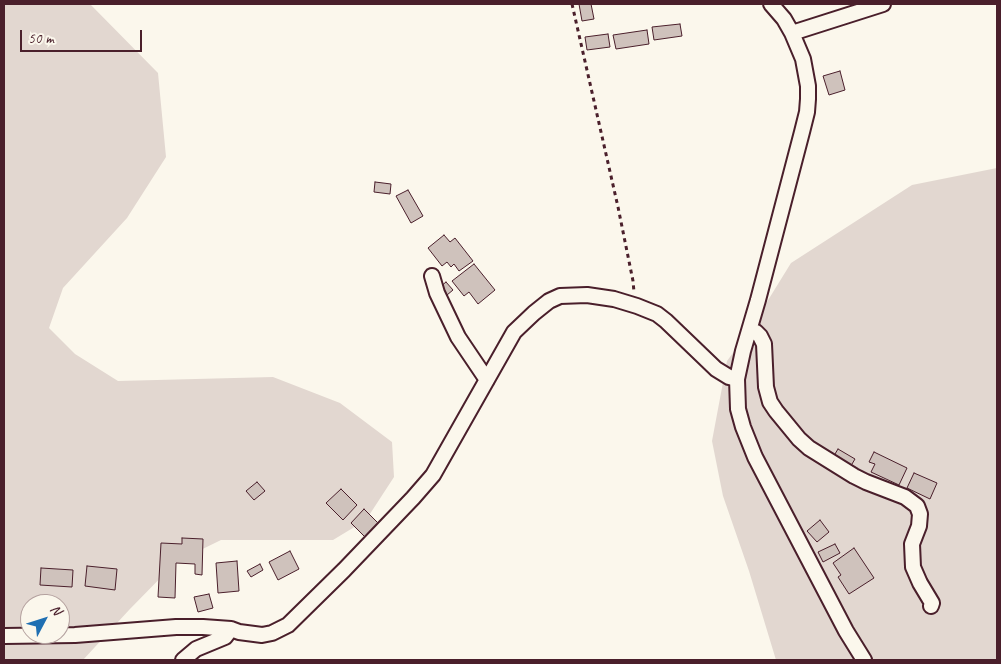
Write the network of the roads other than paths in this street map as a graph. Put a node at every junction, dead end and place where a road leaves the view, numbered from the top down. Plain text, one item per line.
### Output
1 (771, 4) edge
2 (883, 4) edge
3 (792, 33) junction
4 (432, 276) dead end
5 (749, 331) junction
6 (737, 379) junction
7 (487, 380) junction
8 (931, 606) dead end
9 (231, 629) junction
10 (4, 636) edge
11 (184, 660) edge
12 (864, 660) edge

1 - 3 street
2 - 3 street
3 - 5 street
4 - 7 street
5 - 6 street
5 - 8 street
6 - 7 street
6 - 12 street
7 - 9 street
9 - 10 street
9 - 11 street

